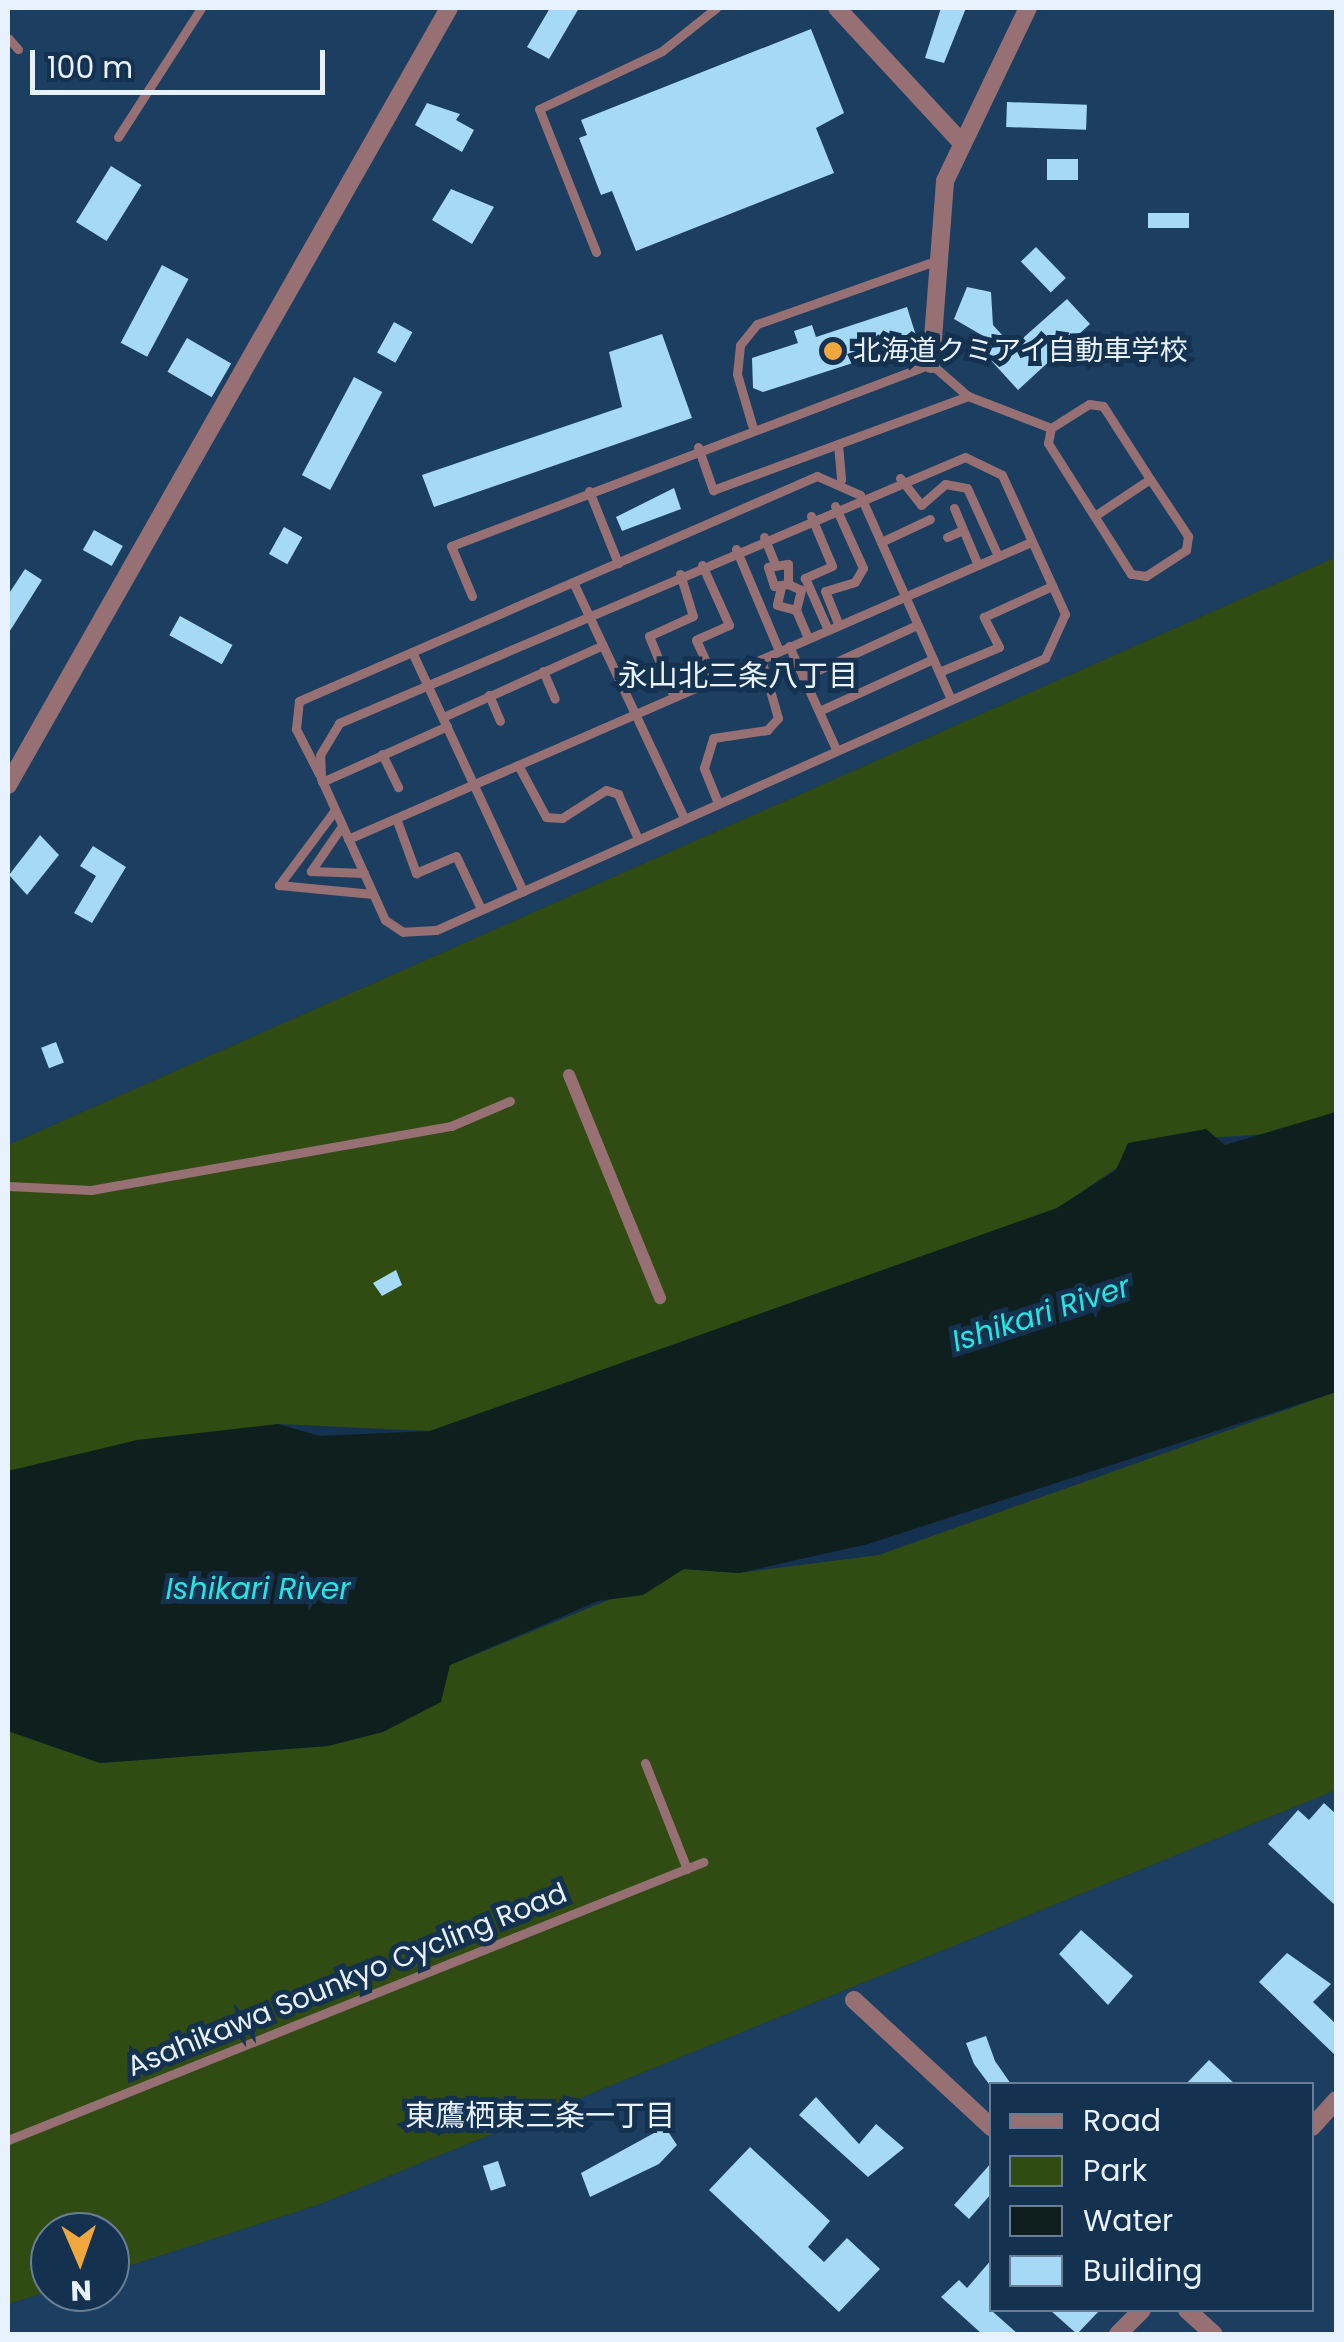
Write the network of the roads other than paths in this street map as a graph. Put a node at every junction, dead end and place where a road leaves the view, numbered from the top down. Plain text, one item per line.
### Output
1 (200, 8) edge
2 (450, 8) edge
3 (716, 8) edge
4 (837, 8) edge
5 (1028, 8) edge
6 (8, 38) edge
7 (18, 49) dead end
8 (118, 137) dead end
9 (962, 142) junction
10 (596, 252) dead end
11 (938, 260) junction
12 (930, 364) junction
13 (968, 396) junction
14 (752, 426) junction
15 (1051, 428) junction
16 (838, 444) junction
17 (698, 447) junction
18 (900, 478) junction
19 (1150, 479) junction
20 (841, 480) junction
21 (589, 491) junction
22 (860, 495) junction
23 (835, 506) junction
24 (954, 508) dead end
25 (1096, 515) junction
26 (811, 516) junction
27 (930, 519) dead end
28 (911, 528) junction
29 (963, 530) junction
30 (764, 537) junction
31 (947, 537) dead end
32 (917, 540) dead end
33 (881, 542) junction
34 (1032, 542) junction
35 (736, 550) junction
36 (998, 556) junction
37 (774, 562) junction
38 (618, 563) junction
39 (702, 564) junction
40 (978, 565) junction
41 (680, 574) junction
42 (573, 582) junction
43 (785, 586) junction
44 (1052, 586) junction
45 (472, 596) dead end
46 (905, 596) junction
47 (796, 610) junction
48 (588, 615) junction
49 (840, 624) junction
50 (918, 625) junction
51 (828, 630) junction
52 (808, 638) junction
53 (603, 645) junction
54 (784, 649) junction
55 (412, 652) junction
56 (760, 659) junction
57 (933, 659) junction
58 (544, 672) junction
59 (939, 672) junction
60 (803, 677) junction
61 (714, 679) junction
62 (428, 685) junction
63 (489, 696) junction
64 (674, 697) junction
65 (556, 699) dead end
66 (951, 699) junction
67 (819, 711) junction
68 (634, 714) junction
69 (445, 721) junction
70 (500, 721) dead end
71 (836, 749) junction
72 (382, 754) junction
73 (518, 765) junction
74 (322, 780) junction
75 (474, 784) junction
76 (8, 785) edge
77 (398, 787) dead end
78 (718, 803) junction
79 (334, 810) junction
80 (396, 818) junction
81 (684, 818) junction
82 (342, 826) junction
83 (348, 839) junction
84 (638, 839) junction
85 (364, 873) junction
86 (522, 891) junction
87 (373, 894) junction
88 (481, 910) junction
89 (568, 1075) dead end
90 (510, 1101) dead end
91 (8, 1186) edge
92 (660, 1298) dead end
93 (644, 1763) dead end
94 (702, 1862) dead end
95 (687, 1868) junction
96 (854, 2000) dead end
97 (1336, 2100) edge
98 (989, 2125) edge
99 (1314, 2125) edge
100 (8, 2140) edge
101 (1140, 2312) edge
102 (1189, 2312) edge
103 (1118, 2334) edge
104 (1214, 2334) edge

1 - 8 lane
2 - 76 street
3 - 10 lane
4 - 9 street
5 - 9 street
6 - 7 lane
9 - 11 street
11 - 12 street
11 - 14 lane
12 - 13 lane
12 - 14 lane
13 - 15 lane
13 - 16 lane
14 - 17 lane
15 - 19 lane
15 - 25 lane
16 - 17 lane
16 - 20 lane
17 - 21 lane
18 - 22 lane
18 - 34 lane
18 - 36 lane
19 - 25 lane
19 - 25 lane
20 - 22 lane
20 - 38 lane
21 - 38 lane
21 - 45 lane
22 - 23 lane
22 - 33 lane
23 - 26 lane
23 - 49 lane
24 - 29 lane
26 - 30 lane
26 - 51 lane
27 - 28 lane
28 - 32 lane
28 - 33 lane
29 - 31 lane
29 - 40 lane
30 - 35 lane
30 - 37 lane
33 - 46 lane
34 - 36 lane
34 - 44 lane
35 - 39 lane
35 - 54 lane
36 - 40 lane
37 - 43 lane
37 - 43 lane
38 - 42 lane
39 - 41 lane
39 - 61 lane
40 - 46 lane
41 - 48 lane
41 - 64 lane
42 - 48 lane
42 - 55 lane
43 - 47 lane
43 - 47 lane
44 - 59 lane
44 - 66 lane
46 - 49 lane
46 - 50 lane
47 - 52 lane
48 - 53 lane
48 - 62 lane
49 - 51 lane
50 - 57 lane
50 - 60 lane
51 - 52 lane
52 - 54 lane
53 - 58 lane
53 - 68 lane
54 - 56 lane
54 - 60 lane
55 - 62 lane
55 - 74 lane
56 - 61 lane
56 - 78 lane
57 - 59 lane
57 - 67 lane
58 - 63 lane
58 - 65 lane
59 - 66 lane
60 - 67 lane
61 - 64 lane
62 - 69 lane
62 - 74 lane
63 - 69 lane
63 - 70 lane
64 - 68 lane
66 - 71 lane
67 - 71 lane
68 - 73 lane
68 - 81 lane
69 - 72 lane
69 - 75 lane
71 - 78 lane
72 - 74 lane
72 - 77 lane
73 - 75 lane
73 - 84 lane
74 - 79 lane
75 - 80 lane
75 - 86 lane
78 - 81 lane
79 - 82 lane
79 - 87 lane
80 - 83 lane
80 - 88 lane
81 - 84 lane
82 - 83 lane
82 - 85 lane
83 - 85 lane
84 - 86 lane
85 - 87 lane
86 - 88 lane
87 - 88 lane
89 - 92 street
90 - 91 lane
93 - 95 lane
94 - 95 lane, Asahikawa Sounkyo Cycling Road
95 - 100 lane, Asahikawa Sounkyo Cycling Road
96 - 98 street
97 - 99 street
101 - 103 street
102 - 104 street

